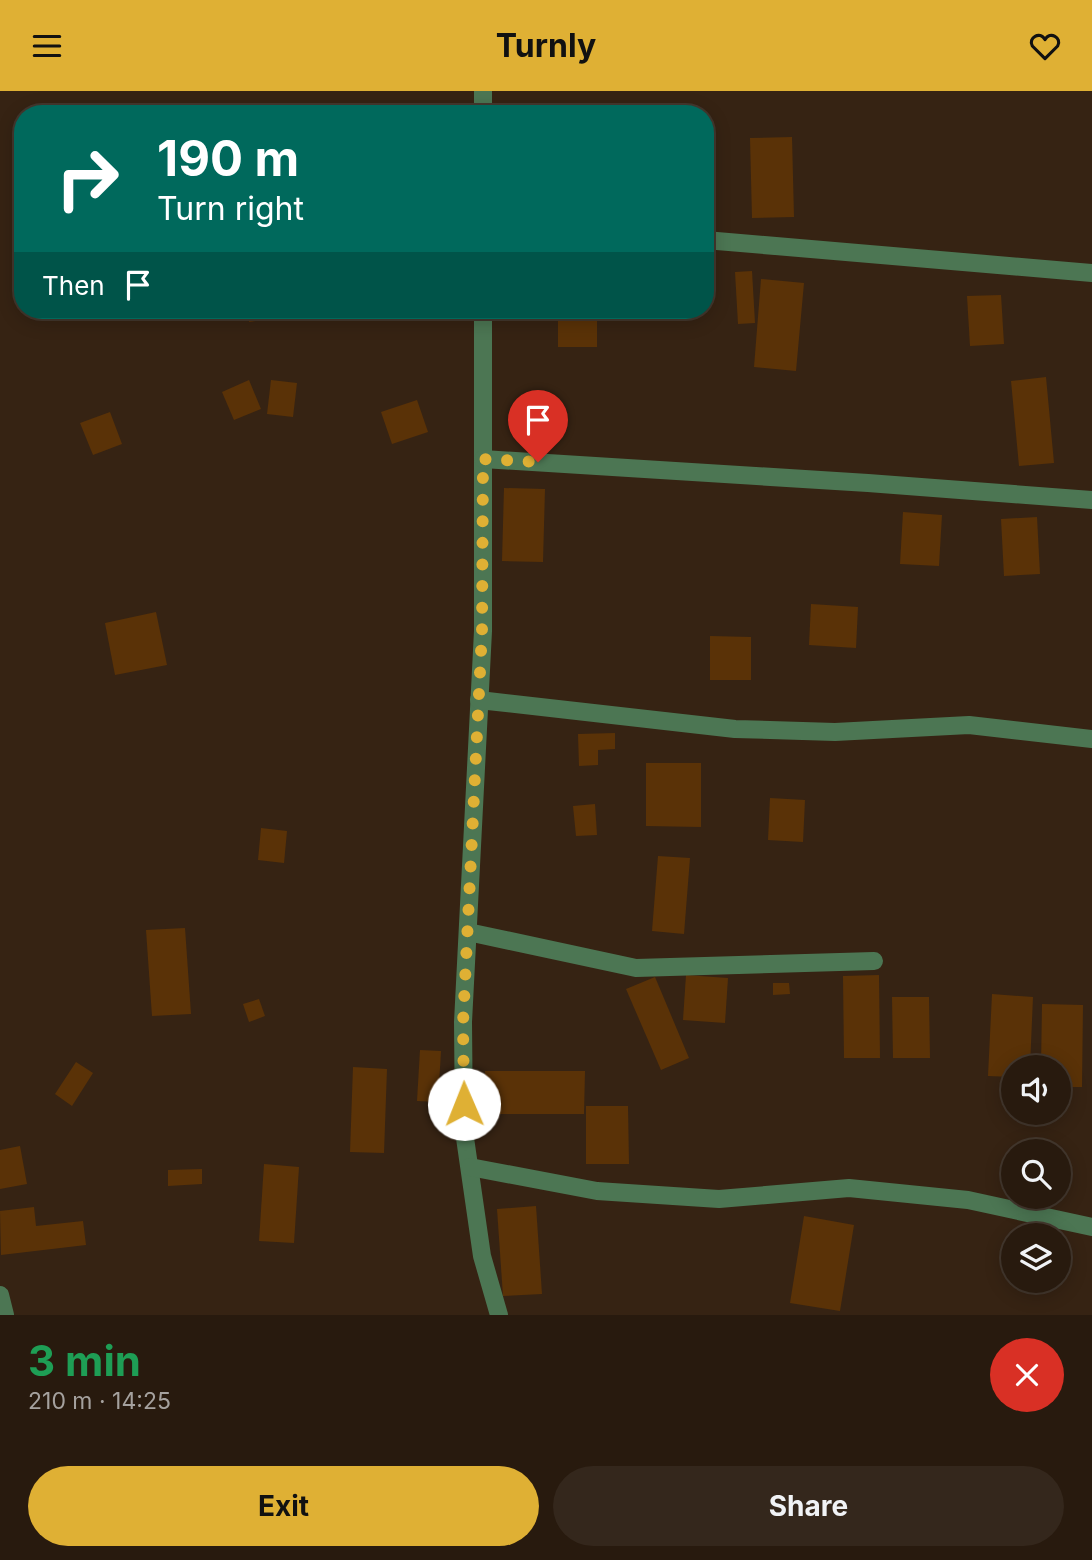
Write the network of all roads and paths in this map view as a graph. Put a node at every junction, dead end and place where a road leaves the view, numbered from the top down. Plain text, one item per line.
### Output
1 (714, 241) edge
2 (1092, 273) edge
3 (483, 319) edge
4 (483, 459) junction
5 (1092, 500) edge
6 (479, 700) junction
7 (1092, 739) edge
8 (468, 932) junction
9 (874, 961) dead end
10 (470, 1167) junction
11 (1092, 1227) edge
12 (0, 1296) edge
13 (5, 1315) edge
14 (499, 1315) edge

1 - 2 street
3 - 4 street
4 - 5 street
4 - 6 street
6 - 7 street
6 - 8 street
8 - 9 street
8 - 10 street
10 - 11 street
10 - 14 street
12 - 13 street

